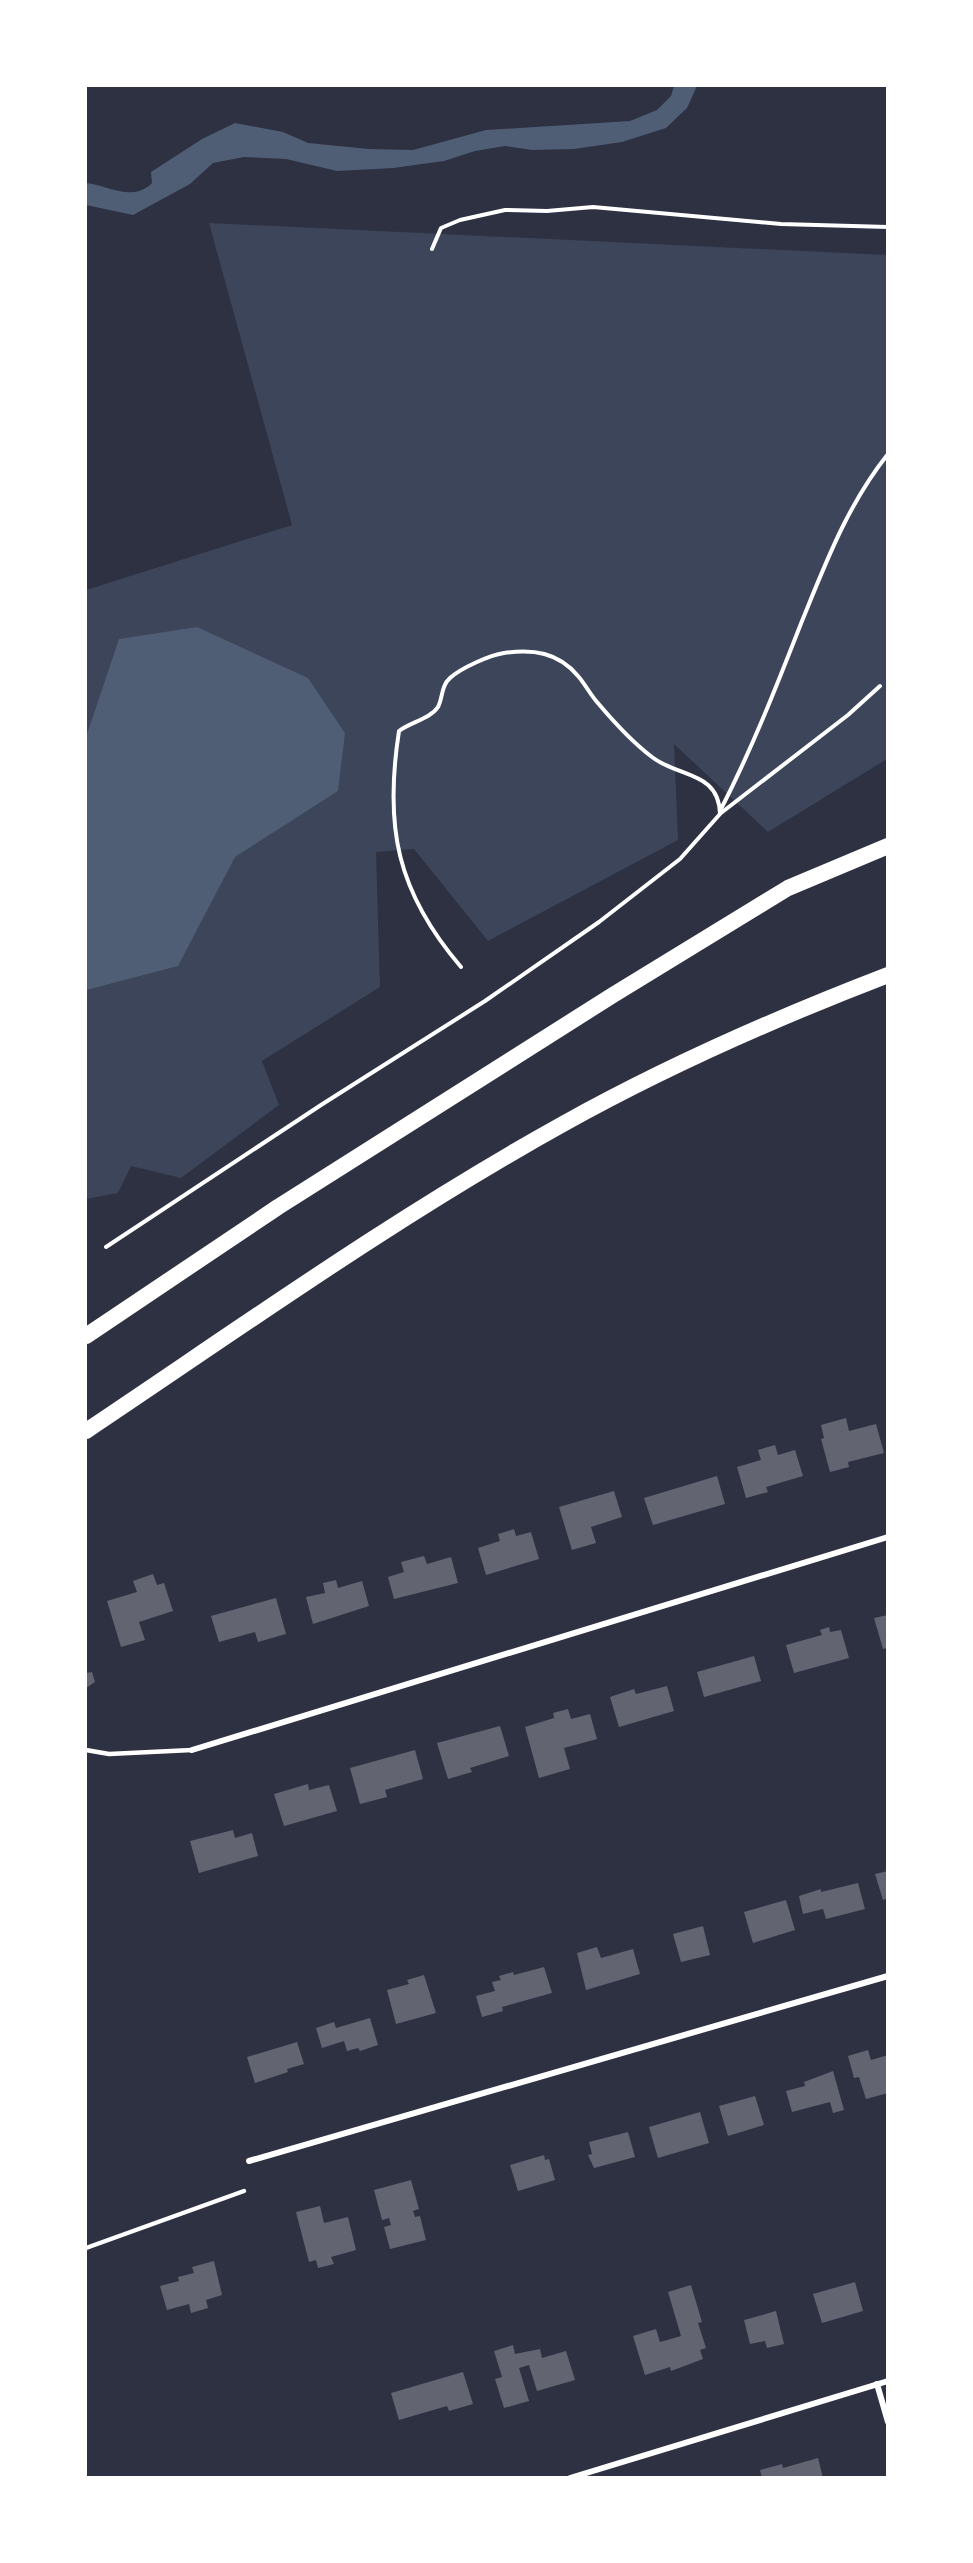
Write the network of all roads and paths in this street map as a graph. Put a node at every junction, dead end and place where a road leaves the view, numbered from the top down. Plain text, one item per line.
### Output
1 (888, 227) edge
2 (432, 249) dead end
3 (888, 454) edge
4 (880, 686) dead end
5 (720, 812) junction
6 (888, 846) edge
7 (461, 967) dead end
8 (888, 975) edge
9 (106, 1247) dead end
10 (86, 1336) edge
11 (86, 1431) edge
12 (888, 1537) edge
13 (86, 1750) edge
14 (192, 1750) joint
15 (888, 1976) edge
16 (249, 2161) dead end
17 (244, 2191) dead end
18 (86, 2248) edge
19 (888, 2381) edge
20 (877, 2384) junction
21 (888, 2422) edge
22 (570, 2478) edge

1 - 2 path
3 - 5 path
4 - 5 path
5 - 7 path
5 - 9 path
6 - 10 highway
8 - 11 highway
12 - 14 street
13 - 14 lane
15 - 16 street
17 - 18 lane
19 - 20 street
20 - 21 street
20 - 22 street

